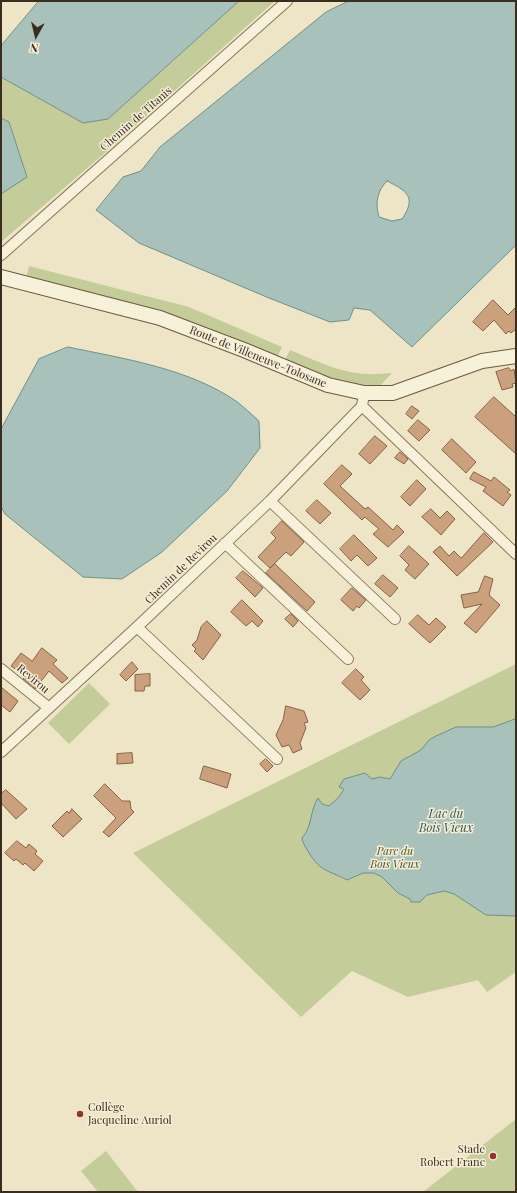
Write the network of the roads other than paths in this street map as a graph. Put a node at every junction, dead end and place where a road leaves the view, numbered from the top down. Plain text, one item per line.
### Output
1 (286, 1) edge
2 (1, 255) edge
3 (1, 277) edge
4 (516, 356) edge
5 (363, 400) junction
6 (270, 501) junction
7 (225, 543) junction
8 (516, 554) edge
9 (395, 619) dead end
10 (137, 627) junction
11 (348, 659) dead end
12 (1, 669) edge
13 (49, 708) junction
14 (1, 752) edge
15 (277, 759) dead end

1 - 2 street, Chemin de Titanis
3 - 5 street, Route de Villeneuve-Tolosane
4 - 5 street, Route de Villeneuve-Tolosane
5 - 6 street, Chemin de Revirou
5 - 8 street
6 - 7 street, Chemin de Revirou
6 - 9 street
7 - 10 street, Chemin de Revirou
7 - 11 street
10 - 13 street, Chemin de Revirou
10 - 15 street
12 - 13 street, Revirou
13 - 14 street, Chemin de Revirou

